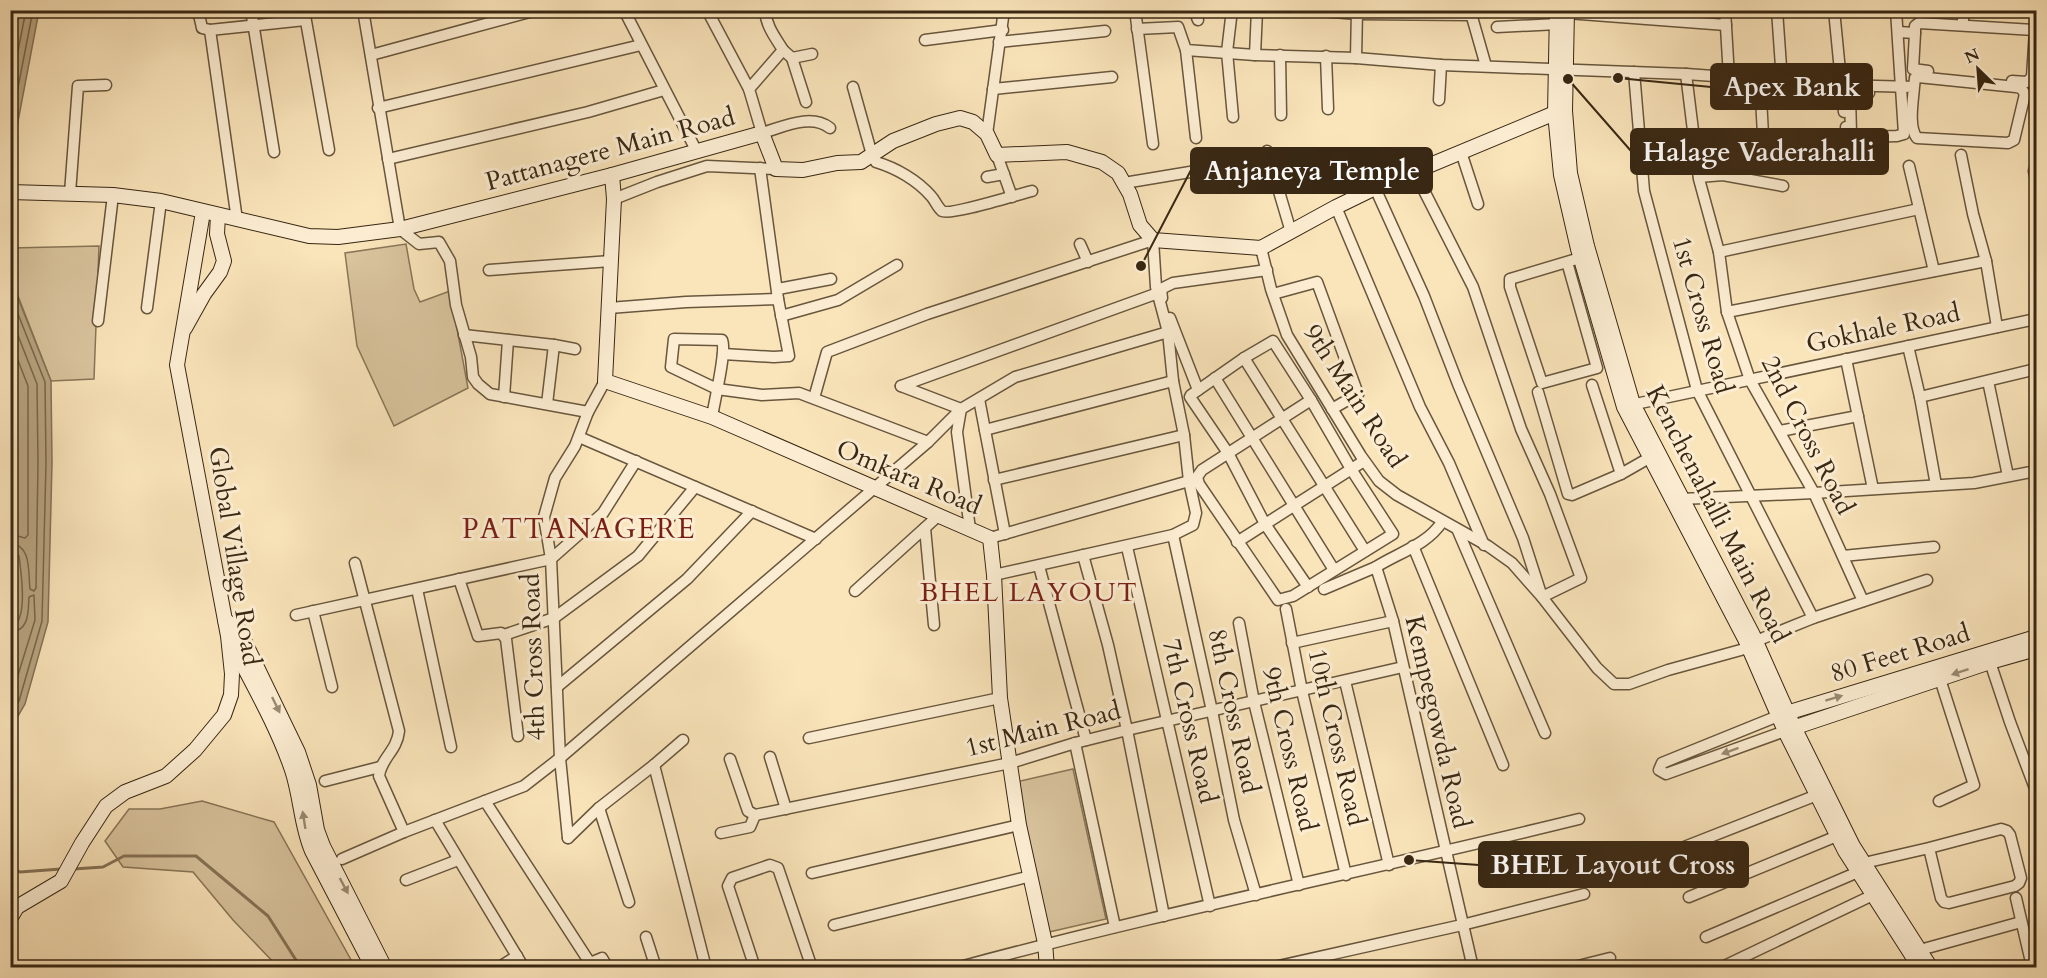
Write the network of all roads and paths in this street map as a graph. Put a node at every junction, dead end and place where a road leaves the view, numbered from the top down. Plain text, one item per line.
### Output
1 (198, 10) edge
2 (251, 10) edge
3 (363, 10) edge
4 (486, 10) edge
5 (537, 10) edge
6 (624, 10) edge
7 (707, 10) edge
8 (765, 10) edge
9 (1004, 10) edge
10 (1135, 10) edge
11 (1257, 10) edge
12 (1308, 10) edge
13 (1725, 10) edge
14 (1777, 10) edge
15 (1834, 10) edge
16 (1896, 10) edge
17 (1357, 12) edge
18 (1471, 13) edge
19 (305, 15) edge
20 (1562, 15) edge
21 (1231, 18) dead end
22 (489, 23) junction
23 (254, 25) junction
24 (1726, 25) junction
25 (1497, 27) dead end
26 (1137, 29) junction
27 (210, 30) junction
28 (1002, 30) junction
29 (1105, 31) dead end
30 (1898, 32) junction
31 (1915, 33) junction
32 (925, 40) dead end
33 (999, 42) junction
34 (641, 45) junction
35 (783, 50) junction
36 (1185, 50) junction
37 (1227, 52) junction
38 (812, 54) dead end
39 (371, 55) junction
40 (1255, 55) junction
41 (1280, 55) junction
42 (1326, 56) junction
43 (792, 58) junction
44 (1356, 58) junction
45 (1441, 65) junction
46 (1486, 66) junction
47 (1561, 68) junction
48 (1634, 72) junction
49 (1686, 74) junction
50 (1112, 77) dead end
51 (1729, 77) junction
52 (1760, 80) junction
53 (1782, 81) junction
54 (106, 85) dead end
55 (1840, 85) junction
56 (853, 87) dead end
57 (1914, 87) junction
58 (749, 89) junction
59 (993, 89) junction
60 (1901, 89) junction
61 (664, 90) junction
62 (1439, 100) dead end
63 (806, 102) dead end
64 (378, 108) junction
65 (1328, 109) dead end
66 (1560, 112) junction
67 (1281, 115) dead end
68 (1233, 117) dead end
69 (830, 128) dead end
70 (762, 133) junction
71 (987, 134) junction
72 (1763, 135) dead end
73 (1196, 138) dead end
74 (1154, 144) dead end
75 (1848, 148) dead end
76 (329, 150) dead end
77 (696, 150) junction
78 (1267, 151) dead end
79 (274, 152) dead end
80 (1461, 152) junction
81 (872, 155) junction
82 (997, 155) junction
83 (1961, 155) dead end
84 (388, 159) junction
85 (2037, 164) edge
86 (1232, 165) dead end
87 (1909, 166) dead end
88 (760, 168) junction
89 (776, 169) junction
90 (1414, 171) junction
91 (1004, 174) junction
92 (612, 175) junction
93 (987, 177) dead end
94 (1699, 177) junction
95 (2037, 181) edge
96 (1124, 183) junction
97 (1783, 186) dead end
98 (1376, 188) junction
99 (1032, 190) dead end
100 (11, 192) edge
101 (70, 193) junction
102 (113, 195) junction
103 (1012, 196) junction
104 (614, 199) junction
105 (160, 201) junction
106 (1478, 204) dead end
107 (1336, 207) junction
108 (1919, 209) junction
109 (203, 212) junction
110 (218, 215) junction
111 (237, 220) junction
112 (400, 229) junction
113 (1291, 232) junction
114 (1153, 240) junction
115 (1080, 244) dead end
116 (1260, 248) junction
117 (1719, 252) junction
118 (1580, 258) junction
119 (611, 261) junction
120 (1986, 261) junction
121 (1088, 262) junction
122 (1567, 262) junction
123 (897, 265) dead end
124 (489, 270) dead end
125 (1267, 270) junction
126 (1934, 271) junction
127 (831, 279) dead end
128 (1158, 293) junction
129 (778, 294) junction
130 (1272, 294) junction
131 (147, 308) dead end
132 (609, 308) junction
133 (1727, 312) junction
134 (781, 316) junction
135 (2037, 319) edge
136 (98, 321) dead end
137 (1996, 327) junction
138 (1168, 332) junction
139 (181, 334) junction
140 (464, 335) junction
141 (1287, 335) junction
142 (508, 340) junction
143 (1273, 341) junction
144 (554, 345) junction
145 (1908, 346) junction
146 (575, 349) dead end
147 (723, 354) junction
148 (1244, 358) junction
149 (1846, 359) junction
150 (2037, 369) edge
151 (1215, 378) junction
152 (1750, 380) junction
153 (605, 381) junction
154 (1173, 381) junction
155 (1988, 381) junction
156 (1592, 385) dead end
157 (717, 389) junction
158 (1198, 390) junction
159 (1697, 390) junction
160 (1538, 392) dead end
161 (504, 397) junction
162 (1920, 397) junction
163 (814, 398) junction
164 (979, 399) junction
165 (1311, 400) junction
166 (547, 404) junction
167 (1628, 406) junction
168 (961, 409) junction
169 (1332, 409) junction
170 (588, 412) junction
171 (1858, 416) junction
172 (712, 417) junction
173 (1282, 419) junction
174 (985, 430) junction
175 (1780, 431) junction
176 (1184, 435) junction
177 (579, 436) junction
178 (1252, 437) junction
179 (928, 442) junction
180 (1228, 453) junction
181 (1649, 458) junction
182 (636, 461) junction
183 (1364, 461) junction
184 (1351, 469) junction
185 (2037, 471) edge
186 (1621, 474) junction
187 (2008, 476) junction
188 (994, 480) junction
189 (1189, 481) junction
190 (1936, 485) junction
191 (695, 487) junction
192 (1324, 487) junction
193 (875, 489) junction
194 (1874, 489) junction
195 (1814, 493) junction
196 (1750, 495) junction
197 (1681, 498) junction
198 (1294, 506) junction
199 (752, 511) junction
200 (938, 516) junction
201 (1442, 522) junction
202 (1265, 524) junction
203 (925, 528) junction
204 (970, 529) junction
205 (1458, 531) junction
206 (1005, 534) junction
207 (1173, 536) junction
208 (990, 538) junction
209 (816, 539) junction
210 (1237, 542) junction
211 (1484, 544) junction
212 (1127, 546) junction
213 (1413, 546) junction
214 (1934, 546) dead end
215 (1365, 551) junction
216 (1083, 555) junction
217 (1843, 556) junction
218 (551, 559) junction
219 (356, 563) dead end
220 (1039, 566) junction
221 (1376, 567) junction
222 (1334, 570) junction
223 (994, 574) junction
224 (459, 579) junction
225 (1927, 580) dead end
226 (1308, 587) junction
227 (417, 589) junction
228 (1324, 589) dead end
229 (855, 591) dead end
230 (1542, 597) junction
231 (366, 600) junction
232 (1863, 601) junction
233 (1286, 609) dead end
234 (313, 611) junction
235 (296, 615) dead end
236 (554, 618) junction
237 (1813, 618) junction
238 (225, 620) junction
239 (1392, 621) junction
240 (1239, 623) dead end
241 (934, 625) dead end
242 (504, 635) junction
243 (228, 636) junction
244 (2037, 637) edge
245 (1292, 643) junction
246 (1752, 644) junction
247 (2037, 649) edge
248 (1990, 663) junction
249 (1403, 667) junction
250 (1940, 679) junction
251 (1345, 681) junction
252 (332, 687) dead end
253 (557, 687) junction
254 (1302, 691) junction
255 (999, 698) junction
256 (1254, 702) junction
257 (1212, 711) junction
258 (1783, 714) junction
259 (1166, 722) junction
260 (1789, 729) junction
261 (1127, 730) junction
262 (1545, 733) dead end
263 (518, 736) dead end
264 (809, 738) dead end
265 (684, 740) dead end
266 (1081, 741) junction
267 (451, 747) dead end
268 (770, 757) dead end
269 (560, 758) junction
270 (730, 759) dead end
271 (1010, 763) junction
272 (654, 765) junction
273 (1503, 765) dead end
274 (380, 767) junction
275 (325, 781) dead end
276 (2037, 791) edge
277 (1817, 795) junction
278 (485, 801) junction
279 (1939, 801) dead end
280 (600, 808) junction
281 (786, 809) junction
282 (755, 815) junction
283 (1579, 819) dead end
284 (435, 820) junction
285 (1019, 825) junction
286 (404, 832) junction
287 (721, 833) dead end
288 (1837, 836) junction
289 (1929, 848) junction
290 (1674, 851) dead end
291 (1445, 852) junction
292 (342, 859) dead end
293 (458, 860) junction
294 (1389, 865) junction
295 (1861, 867) junction
296 (812, 873) dead end
297 (1346, 874) junction
298 (1031, 876) junction
299 (406, 880) dead end
300 (1299, 885) junction
301 (1584, 894) dead end
302 (1256, 895) junction
303 (1873, 895) junction
304 (1689, 897) dead end
305 (2016, 898) dead end
306 (629, 902) dead end
307 (1210, 906) junction
308 (1164, 916) junction
309 (10, 919) edge
310 (2021, 922) junction
311 (834, 925) dead end
312 (1462, 925) junction
313 (1115, 927) junction
314 (646, 937) dead end
315 (1706, 937) dead end
316 (1045, 943) junction
317 (1920, 950) junction
318 (517, 956) junction
319 (1610, 958) dead end
320 (2032, 963) edge
321 (373, 968) edge
322 (385, 968) edge
323 (498, 968) edge
324 (524, 968) edge
325 (608, 968) edge
326 (656, 968) edge
327 (706, 968) edge
328 (755, 968) edge
329 (812, 968) edge
330 (956, 968) edge
331 (1047, 968) edge
332 (1270, 968) edge
333 (1473, 968) edge
334 (1570, 968) edge
335 (1720, 968) edge
336 (1920, 968) edge
337 (1931, 968) edge

1 - 27 street
2 - 23 street
3 - 39 street
4 - 22 street
5 - 22 street
6 - 34 street
7 - 58 street
8 - 35 street
9 - 28 street
10 - 26 street
11 - 40 street
12 - 17 street
13 - 24 street
14 - 53 street
15 - 55 street
16 - 30 street
17 - 18 street
17 - 44 street
18 - 46 street
19 - 23 street
19 - 76 street
20 - 24 street
20 - 25 street
20 - 47 street, Kenchenahalli Main Road
21 - 37 street
22 - 39 street
23 - 27 street
23 - 79 street
24 - 51 street
26 - 36 street
26 - 74 street
27 - 111 street
28 - 32 street
28 - 33 street
29 - 33 street
30 - 31 street
30 - 60 street
31 - 31 street
33 - 59 street
34 - 61 street
34 - 64 street
35 - 43 street
35 - 58 street
36 - 37 street
36 - 73 street
37 - 40 street
37 - 68 street
38 - 43 street
39 - 64 street
40 - 41 street
41 - 42 street
41 - 67 street
42 - 44 street
42 - 65 street
43 - 63 street
44 - 45 street
45 - 46 street
45 - 62 street
46 - 47 street
47 - 48 street
47 - 66 street, Kenchenahalli Main Road
48 - 49 street
48 - 159 street, 1st Cross Road
49 - 51 street
49 - 94 street, 2nd Cross Road
50 - 59 street
51 - 52 street
52 - 53 street
52 - 72 street
53 - 55 street
54 - 101 street
55 - 60 street
55 - 75 street
56 - 81 street
57 - 57 street
57 - 60 street
58 - 70 street
59 - 71 street
60 - 60 street
61 - 77 street
61 - 84 street
64 - 84 street
66 - 80 street
66 - 118 street, Kenchenahalli Main Road
66 - 167 street, Kenchenahalli Main Road
69 - 70 street
70 - 77 street, Pattanagere Main Road
70 - 89 street, Pattanagere Main Road
71 - 81 street
71 - 82 street
77 - 92 street, Pattanagere Main Road
78 - 113 street
80 - 90 street
80 - 106 street
81 - 89 street
81 - 103 street
82 - 91 street
82 - 96 street
83 - 120 street
84 - 112 street
85 - 95 street
86 - 96 street
87 - 108 street
88 - 89 street
88 - 104 street
88 - 129 street
90 - 98 street
90 - 230 street
91 - 93 street
91 - 103 street
92 - 104 street
92 - 112 street, Pattanagere Main Road
94 - 97 street
94 - 117 street, 2nd Cross Road
96 - 114 street
98 - 107 street
98 - 230 street
99 - 103 street
100 - 101 street, Pattanagere Main Road
101 - 102 street, Pattanagere Main Road
102 - 105 street, Pattanagere Main Road
102 - 136 street
104 - 119 street
105 - 109 street, Pattanagere Main Road
105 - 131 street
107 - 113 street
107 - 211 street
108 - 117 street
108 - 126 street
109 - 110 street, Pattanagere Main Road
109 - 139 street, Global Village Road
110 - 111 street, Pattanagere Main Road
110 - 139 street
111 - 112 street, Pattanagere Main Road
112 - 140 street
113 - 116 street
114 - 116 street
114 - 121 street
114 - 128 street
115 - 121 street
116 - 125 street, 9th Main Road
117 - 133 street, 2nd Cross Road
118 - 122 street
118 - 167 street, Kenchenahalli Main Road
119 - 124 street
119 - 132 street
120 - 126 street
120 - 137 street
121 - 163 street
122 - 122 street
123 - 134 street
125 - 130 street, 9th Main Road
125 - 158 street
126 - 133 street
127 - 129 street
128 - 138 street
128 - 168 street
129 - 132 street
129 - 134 street
130 - 141 street, 9th Main Road
130 - 169 street
132 - 153 street
133 - 152 street, 2nd Cross Road
134 - 147 street
135 - 137 street, Gokhale Road
137 - 145 street, Gokhale Road
138 - 154 street
138 - 164 street
139 - 238 street, Global Village Road
140 - 142 street
140 - 161 street
141 - 143 street
141 - 169 street, 9th Main Road
142 - 144 street
142 - 161 street
143 - 148 street
143 - 165 street
144 - 146 street
144 - 166 street
145 - 149 street, Gokhale Road
145 - 162 street
147 - 157 street
147 - 157 street
148 - 151 street
148 - 173 street
149 - 152 street, Gokhale Road
149 - 171 street
150 - 155 street
151 - 158 street
151 - 178 street
152 - 159 street, Gokhale Road
152 - 175 street, 2nd Cross Road
153 - 170 street, 4th Cross Road
153 - 172 street, Omkara Road
154 - 174 street
154 - 176 street
155 - 162 street
155 - 187 street
156 - 186 street
157 - 163 street
157 - 172 street
158 - 180 street
159 - 167 street, Gokhale Road
159 - 196 street, 1st Cross Road
160 - 186 street
161 - 166 street
162 - 190 street
163 - 179 street
164 - 168 street
164 - 174 street
165 - 173 street
165 - 184 street
166 - 170 street
167 - 181 street, Kenchenahalli Main Road
167 - 197 street, Kenchenahalli Main Road
168 - 179 street
168 - 204 street
169 - 183 street, 9th Main Road
170 - 177 street, 4th Cross Road
171 - 175 street
171 - 194 street
172 - 193 street, Omkara Road
173 - 178 street
173 - 192 street
174 - 188 street
175 - 195 street, 2nd Cross Road
176 - 188 street
176 - 189 street
177 - 182 street
177 - 218 street, 4th Cross Road
178 - 180 street
178 - 198 street
179 - 193 street
180 - 202 street
180 - 210 street
181 - 186 street
181 - 246 street, Kenchenahalli Main Road
182 - 191 street
182 - 218 street
183 - 184 street
183 - 201 street, 9th Main Road
184 - 192 street
184 - 215 street
185 - 187 street
187 - 190 street
188 - 206 street
189 - 206 street
189 - 207 street
190 - 194 street
191 - 199 street
191 - 236 street
192 - 198 street
192 - 215 street
193 - 200 street, Omkara Road
193 - 209 street
194 - 195 street
195 - 196 street
195 - 217 street, 2nd Cross Road
196 - 197 street
196 - 237 street, 1st Cross Road
197 - 246 street, Kenchenahalli Main Road
198 - 202 street
198 - 222 street
199 - 209 street
199 - 253 street
200 - 203 street
200 - 204 street, Omkara Road
201 - 205 street, 9th Main Road
201 - 213 street
202 - 210 street
202 - 226 street
203 - 229 street
203 - 241 street
204 - 208 street, Omkara Road
205 - 211 street, 9th Main Road
205 - 262 street
206 - 208 street
207 - 212 street
207 - 257 street, 8th Cross Road
208 - 223 street, Omkara Road
209 - 269 street
210 - 226 street
211 - 230 street, 9th Main Road
212 - 216 street
212 - 259 street, 7th Cross Road
213 - 221 street
213 - 273 street
214 - 217 street
215 - 222 street
216 - 220 street
216 - 261 street
217 - 232 street, 2nd Cross Road
218 - 224 street
218 - 236 street, 4th Cross Road
219 - 231 street
220 - 223 street
220 - 266 street
221 - 228 street
221 - 239 street, Kempegowda Road
222 - 226 street
223 - 255 street, Omkara Road
224 - 227 street
224 - 242 street
225 - 232 street
227 - 231 street
227 - 267 street
230 - 246 street, 9th Main Road
231 - 234 street
231 - 274 street
232 - 237 street
233 - 245 street, 10th Cross Road
234 - 235 street
234 - 252 street
236 - 242 street
236 - 253 street, 4th Cross Road
237 - 246 street
238 - 243 street, Global Village Road
238 -> 322 street
239 - 245 street
239 - 249 street, Kempegowda Road
240 - 256 street, 9th Cross Road
242 - 263 street
243 - 309 street, Global Village Road
321 -> 243 street
258 -> 244 street, 80 Feet Road
245 - 254 street, 10th Cross Road
246 - 258 street, Kenchenahalli Main Road
247 - 248 street, 80 Feet Road
248 -> 250 street, 80 Feet Road
248 - 276 street
249 - 251 street, 1st Main Road
249 - 291 street, Kempegowda Road
250 - 260 street, 80 Feet Road
250 - 279 street
251 - 254 street, 1st Main Road
251 - 294 street
253 - 269 street, 4th Cross Road
254 - 256 street, 1st Main Road
254 - 297 street, 10th Cross Road
255 - 264 street
255 - 271 street, Omkara Road
256 - 257 street, 1st Main Road
256 - 300 street, 9th Cross Road
257 - 259 street, 1st Main Road
257 - 302 street, 8th Cross Road
258 - 260 street, Kenchenahalli Main Road
260 -> 258 street
259 - 261 street, 1st Main Road
259 - 307 street, 7th Cross Road
260 - 277 street, Kenchenahalli Main Road
260 - 295 street, Kenchenahalli Main Road
261 - 266 street, 1st Main Road
261 - 308 street
265 - 272 street
266 - 271 street, 1st Main Road
266 - 313 street
268 - 281 street
269 - 278 street
269 - 280 street, 4th Cross Road
270 - 282 street
271 - 281 street, 1st Main Road
271 - 285 street, Omkara Road
272 - 280 street
272 - 327 street
274 - 275 street
274 - 286 street
277 - 288 street, Kenchenahalli Main Road
277 - 290 street
278 - 284 street
278 - 325 street
280 - 306 street
281 - 282 street, 1st Main Road
282 - 287 street
283 - 291 street
284 - 286 street
284 - 293 street
285 - 296 street
285 - 298 street, Omkara Road
286 - 292 street
288 - 295 street, Kenchenahalli Main Road
288 - 304 street
289 - 289 street
289 - 295 street
291 - 294 street
291 - 312 street, Kempegowda Road
293 - 299 street
293 - 318 street
294 - 297 street
295 - 303 street, Kenchenahalli Main Road
295 - 315 street
295 - 317 street, Kenchenahalli Main Road
297 - 300 street
298 - 311 street
298 - 316 street, Omkara Road
300 - 302 street
301 - 312 street
302 - 307 street
303 - 335 street
303 - 336 street, Kenchenahalli Main Road
305 - 310 street
307 - 308 street
308 - 313 street
310 - 317 street
310 - 320 street
312 - 332 street
312 - 333 street, Kempegowda Road
313 - 316 street
314 - 326 street
316 - 330 street
316 - 331 street, Omkara Road
317 - 337 street, Kenchenahalli Main Road
318 - 323 street
318 - 324 street
319 - 334 street
328 - 329 street

